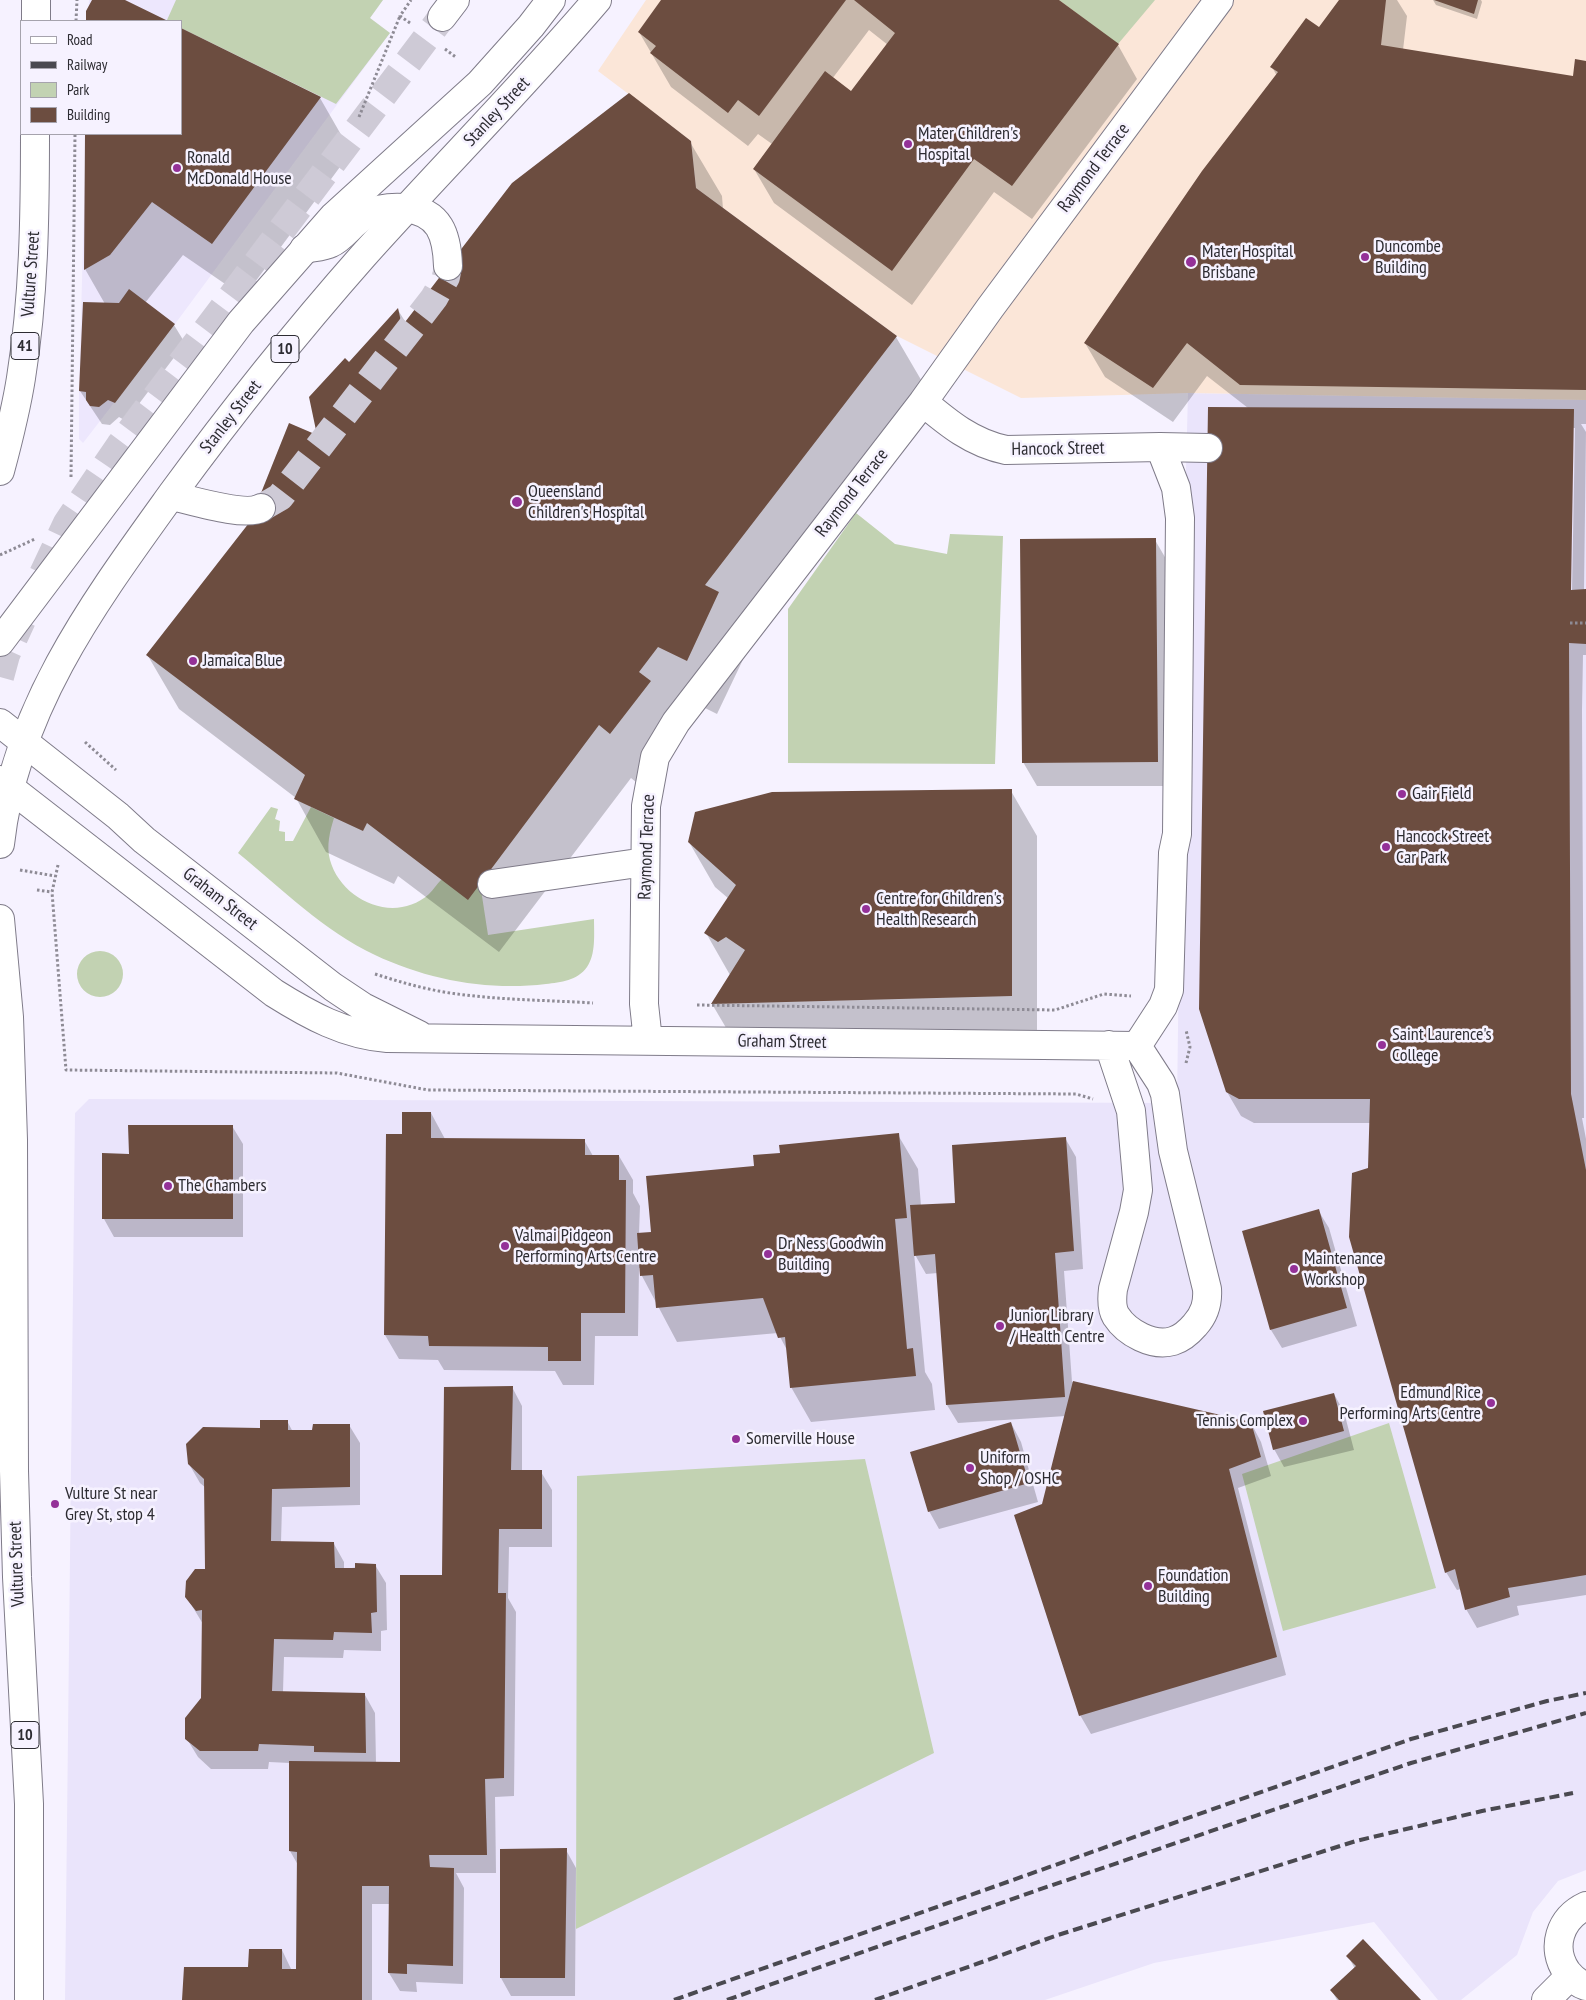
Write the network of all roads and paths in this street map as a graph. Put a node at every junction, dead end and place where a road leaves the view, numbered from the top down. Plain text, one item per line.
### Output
1 (36, 0) edge
2 (76, 0) edge
3 (551, 0) edge
4 (597, 0) edge
5 (1219, 0) edge
6 (400, 16) dead end
7 (36, 20) edge
8 (76, 20) edge
9 (359, 117) dead end
10 (35, 135) edge
11 (75, 135) edge
12 (408, 209) junction
13 (304, 249) junction
14 (448, 266) tunnel mouth
15 (923, 402) junction
16 (1160, 447) junction
17 (1208, 448) dead end
18 (0, 471) edge
19 (71, 477) dead end
20 (172, 496) junction
21 (261, 508) tunnel mouth
22 (1570, 623) dead end
23 (1586, 623) edge
24 (0, 642) tunnel mouth
25 (0, 723) edge
26 (23, 742) junction
27 (84, 742) dead end
28 (120, 774) dead end
29 (5, 784) edge
30 (0, 844) edge
31 (58, 862) dead end
32 (644, 862) junction
33 (42, 873) dead end
34 (55, 876) junction
35 (492, 884) dead end
36 (37, 890) dead end
37 (52, 892) junction
38 (0, 919) edge
39 (370, 972) dead end
40 (593, 1003) dead end
41 (428, 1039) junction
42 (648, 1041) junction
43 (1109, 1046) junction
44 (1137, 1046) junction
45 (359, 1078) dead end
46 (14, 1471) junction
47 (0, 1507) edge
48 (1586, 1906) edge
49 (1578, 1981) edge
50 (29, 2000) edge
51 (1546, 2000) edge

1 - 7 street
2 - 8 path
3 - 13 street, Stanley Street
4 - 12 street, Stanley Street / 10
5 - 15 street, Raymond Terrace
6 - 9 path
10 - 18 street, Vulture Street / 41
11 - 19 path
12 - 13 street
12 - 14 street
12 - 20 street, Stanley Street / 10
13 - 24 street, Stanley Street
15 - 16 street, Hancock Street
15 - 32 street, Raymond Terrace
16 - 17 street, Hancock Street
16 - 44 street
20 - 21 street
20 - 26 street, Stanley Street / 10
22 - 23 path
25 - 26 street, Graham Street
26 - 29 street, Stanley Street / 10
26 - 41 street, Graham Street
27 - 28 path
29 - 30 street, 10
29 - 41 street, Graham Street
31 - 34 path
32 - 35 street
32 - 42 street, Raymond Terrace
33 - 34 path
34 - 37 path
36 - 37 path
37 - 45 path
38 - 46 street, Vulture Street / 10
39 - 40 path
41 - 42 street, Graham Street
42 - 43 street, Graham Street
43 - 44 street, Graham Street
43 - 44 street
46 - 47 street
46 - 50 street, Vulture Street / 10
48 - 49 street
49 - 51 street

